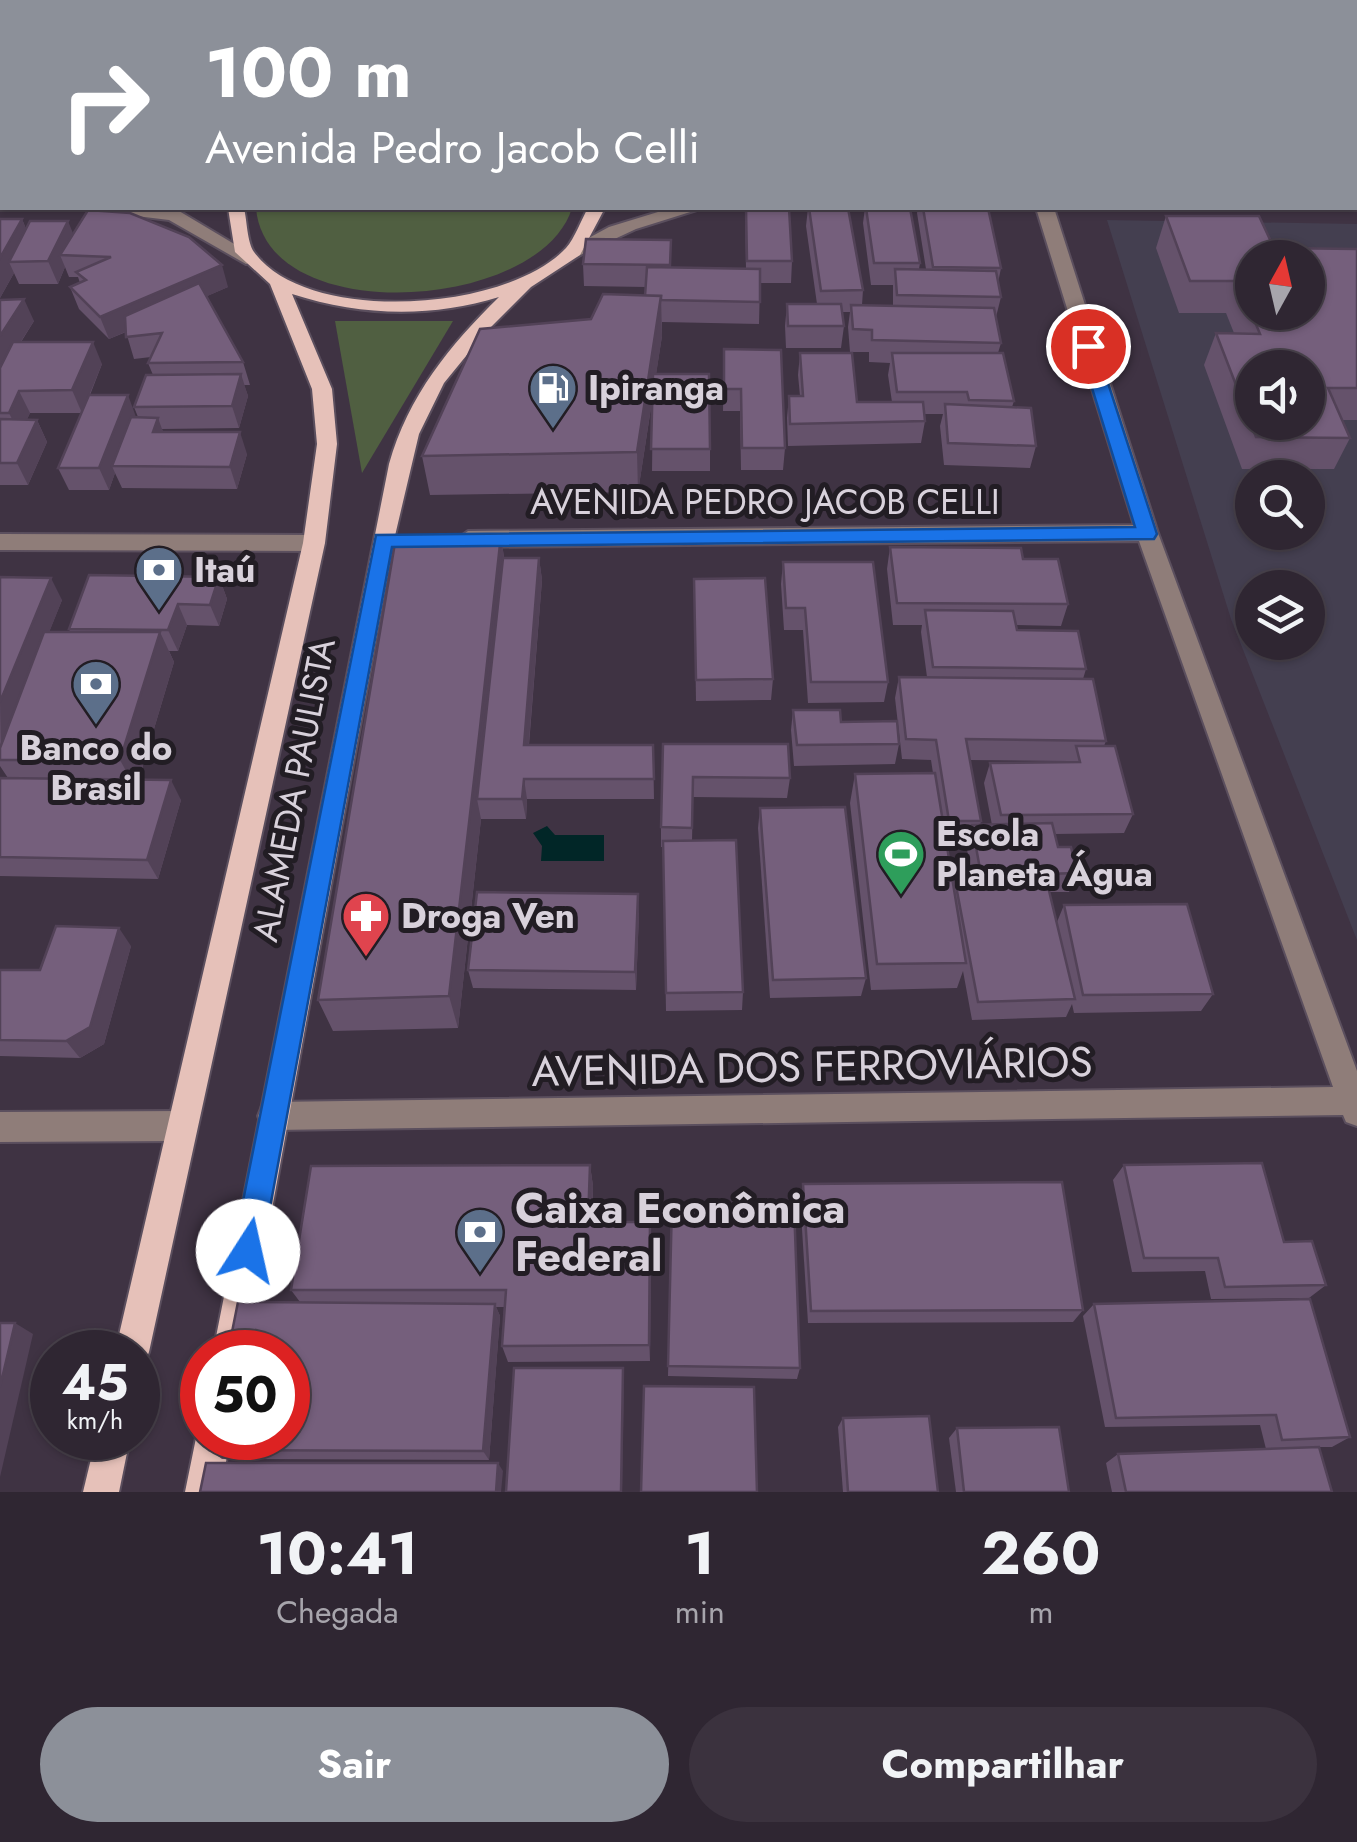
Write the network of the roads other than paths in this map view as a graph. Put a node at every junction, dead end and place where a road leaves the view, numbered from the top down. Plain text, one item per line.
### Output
1 (132, 210) edge
2 (236, 210) edge
3 (596, 210) edge
4 (682, 210) edge
5 (1046, 210) edge
6 (570, 253) junction
7 (252, 260) junction
8 (278, 282) junction
9 (525, 282) junction
10 (1147, 534) junction
11 (442, 540) edge
12 (0, 542) edge
13 (314, 543) junction
14 (1355, 1106) edge
15 (273, 1116) junction
16 (181, 1126) junction
17 (0, 1127) edge
18 (137, 1330) edge
19 (232, 1330) edge
20 (108, 1460) edge
21 (209, 1460) edge
22 (101, 1492) edge
23 (202, 1492) edge

1 - 7 street
2 - 7 main road
3 - 6 main road
4 - 6 street
5 - 10 street
6 - 9 main road
7 - 8 main road
8 - 9 main road
8 - 13 main road, ALAMEDA PAULISTA
9 - 15 main road, ALAMEDA PAULISTA
10 - 11 street, AVENIDA PEDRO JACOB CELLI
10 - 14 street
12 - 13 street
13 - 16 main road, ALAMEDA PAULISTA
14 - 15 street, AVENIDA DOS FERROVIÁRIOS
15 - 19 main road, ALAMEDA PAULISTA
16 - 17 street
16 - 18 main road, ALAMEDA PAULISTA
20 - 22 main road
21 - 23 main road

